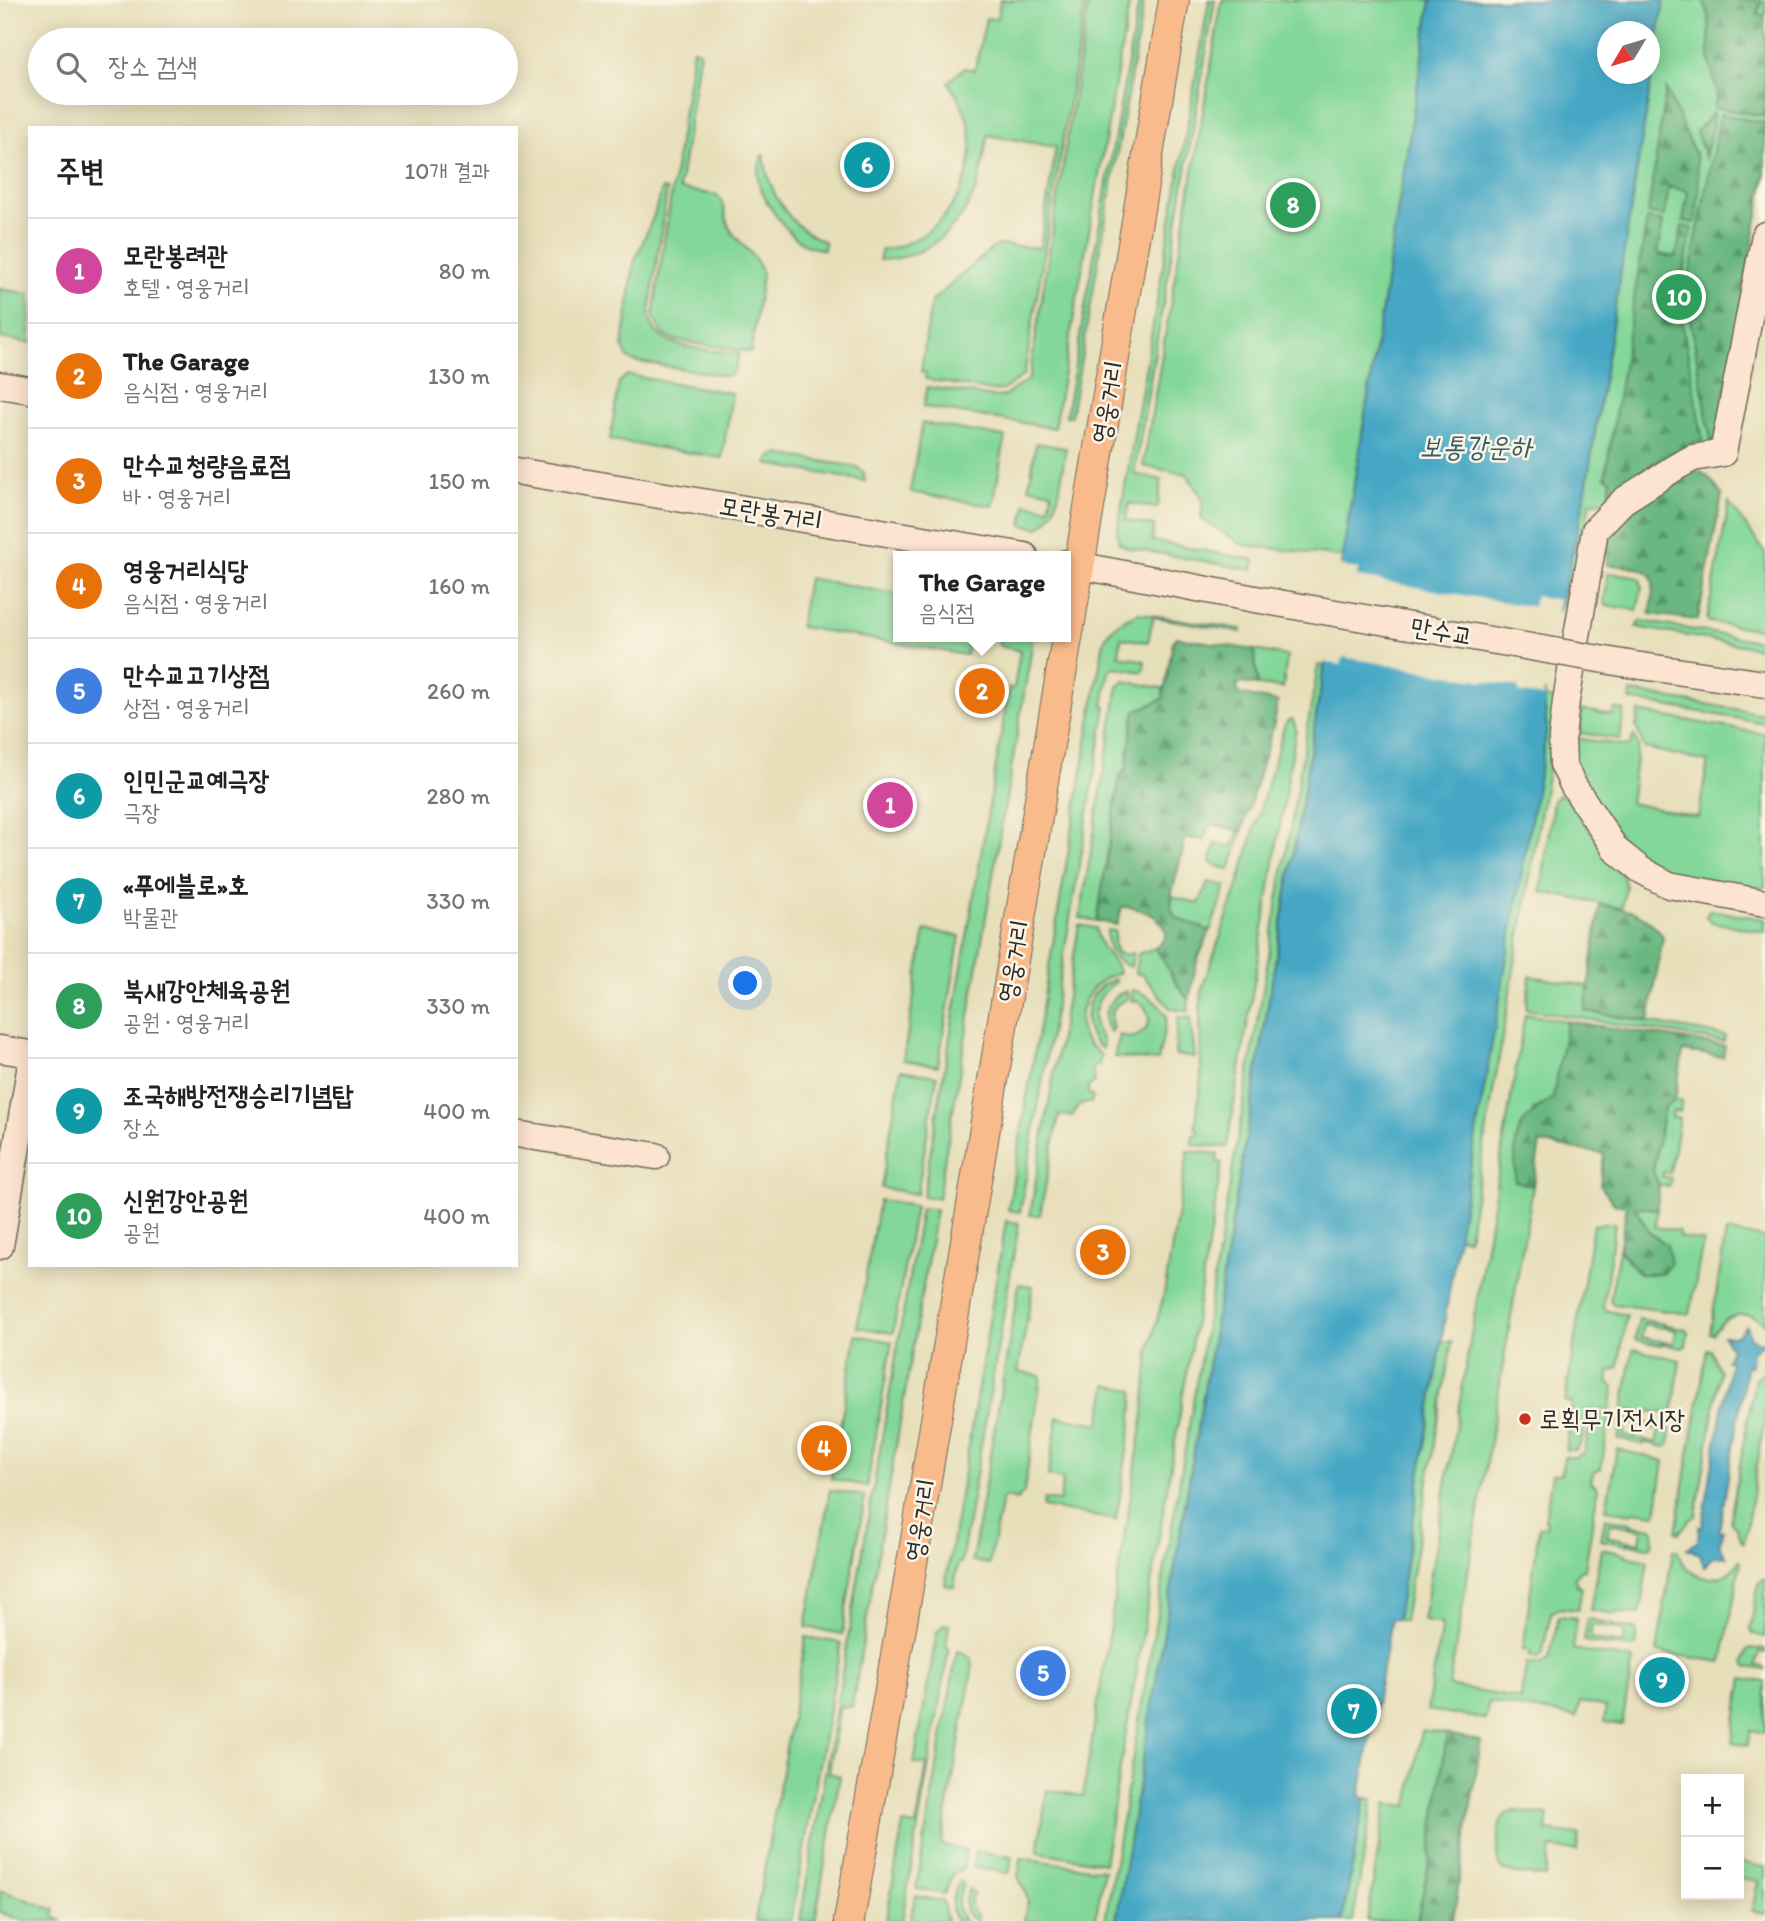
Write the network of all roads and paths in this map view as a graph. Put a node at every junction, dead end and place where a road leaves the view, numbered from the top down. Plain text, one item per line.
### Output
1 (1174, 0) edge
2 (1765, 234) edge
3 (0, 385) edge
4 (28, 390) edge
5 (518, 471) edge
6 (995, 551) edge
7 (1073, 564) edge
8 (1060, 642) edge
9 (1765, 684) edge
10 (1765, 903) edge
11 (0, 1049) edge
12 (28, 1054) edge
13 (28, 1082) edge
14 (518, 1134) edge
15 (656, 1156) dead end
16 (0, 1246) edge
17 (849, 1921) edge

1 - 7 main road, 영웅거리
2 - 10 main road
3 - 4 main road
5 - 6 main road, 모란봉거리
7 - 9 main road, 만수교, bridge
8 - 17 main road, 영웅거리
11 - 12 main road
13 - 16 main road
14 - 15 main road

